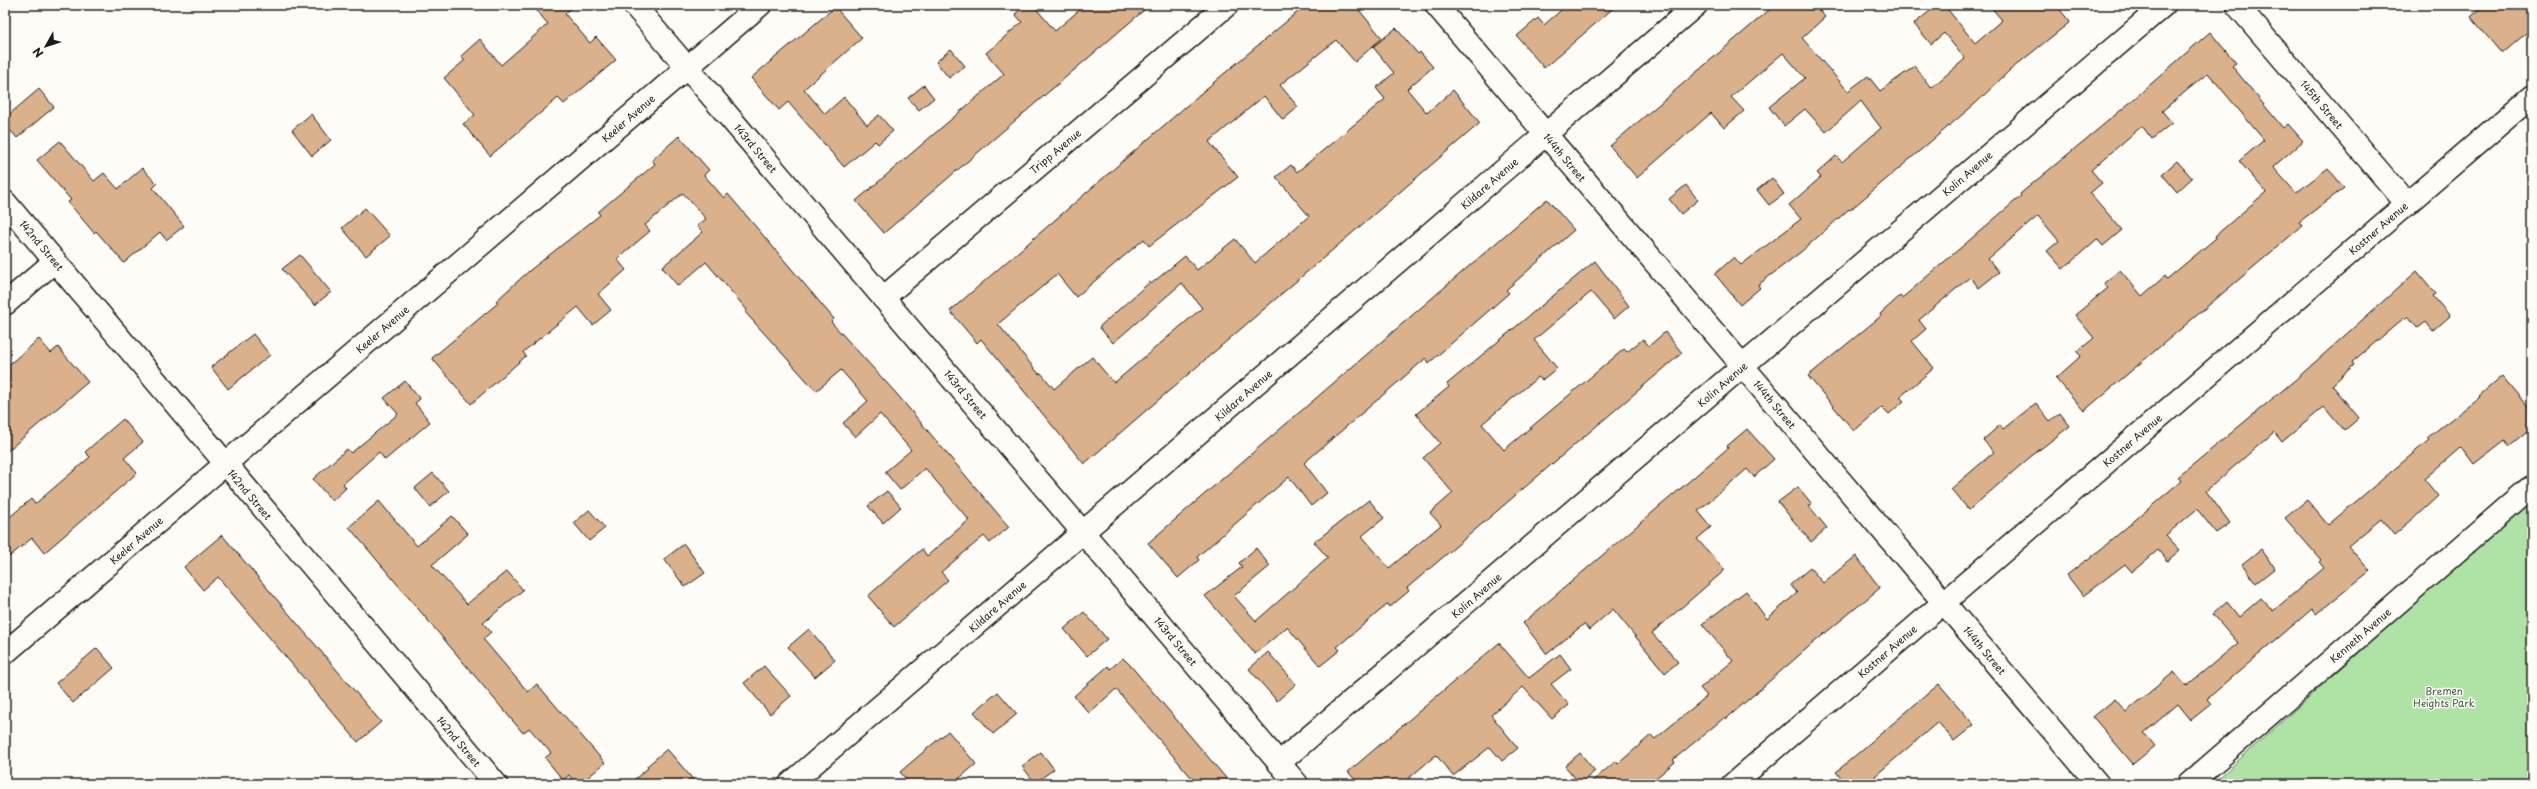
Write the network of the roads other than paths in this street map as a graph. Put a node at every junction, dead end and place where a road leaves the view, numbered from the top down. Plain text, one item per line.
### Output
1 (634, 5) edge
2 (760, 5) edge
3 (1227, 5) edge
4 (1436, 5) edge
5 (1696, 5) edge
6 (2164, 5) edge
7 (2237, 5) edge
8 (687, 67) junction
9 (2532, 96) edge
10 (1546, 134) junction
11 (5, 202) edge
12 (2407, 204) junction
13 (55, 261) junction
14 (883, 298) junction
15 (5, 304) edge
16 (1743, 366) junction
17 (225, 464) junction
18 (2532, 486) edge
19 (1083, 532) junction
20 (1944, 602) junction
21 (5, 653) edge
22 (1279, 763) junction
23 (496, 784) edge
24 (790, 784) edge
25 (1297, 784) edge
26 (1733, 784) edge
27 (2098, 784) edge
28 (2189, 784) edge

1 - 8 street, 143rd Street
2 - 8 street, Keeler Avenue
3 - 14 street, Tripp Avenue
4 - 10 street, 144th Street
5 - 10 street, Kildare Avenue
6 - 16 street, Kolin Avenue
7 - 12 street, 145th Street
8 - 14 street, 143rd Street
8 - 17 street, Keeler Avenue
9 - 12 street, Kostner Avenue
10 - 16 street, 144th Street
10 - 19 street, Kildare Avenue
11 - 13 street, 142nd Street
12 - 20 street, Kostner Avenue
13 - 15 street
13 - 17 street, 142nd Street
14 - 19 street, 143rd Street
16 - 20 street, 144th Street
16 - 22 street, Kolin Avenue
17 - 21 street, Keeler Avenue
17 - 23 street, 142nd Street
18 - 28 street, Kenneth Avenue
19 - 22 street, 143rd Street
19 - 24 street, Kildare Avenue
20 - 26 street, Kostner Avenue
20 - 27 street, 144th Street
22 - 25 street, 143rd Street

